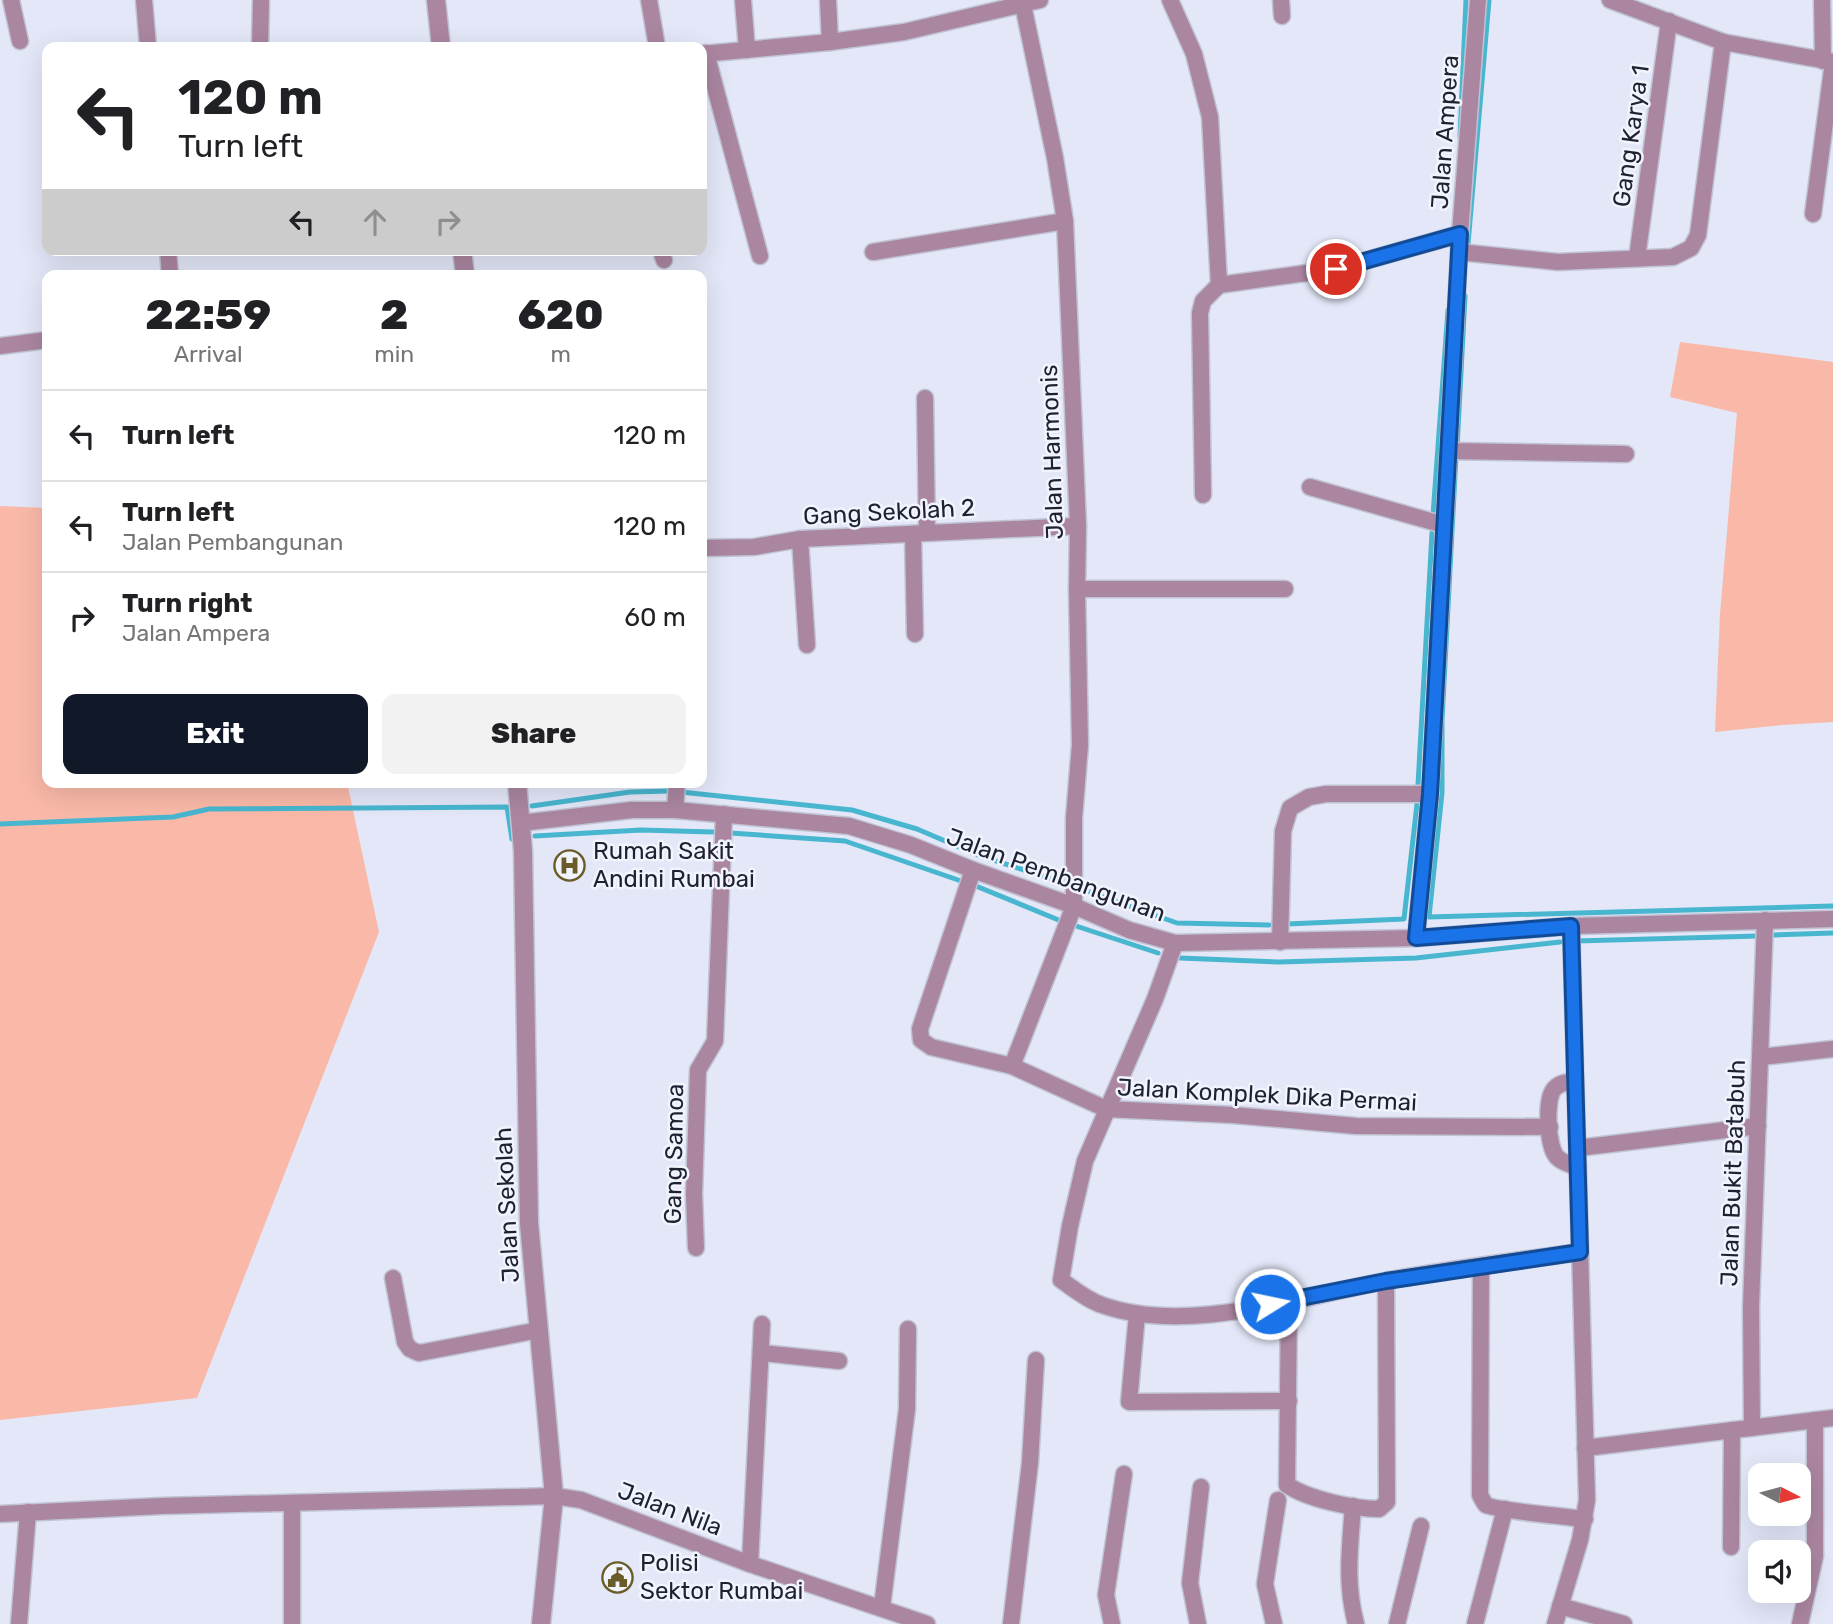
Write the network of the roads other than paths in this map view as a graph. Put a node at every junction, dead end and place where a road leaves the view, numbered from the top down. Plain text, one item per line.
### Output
1 (11, 0) edge
2 (144, 0) edge
3 (261, 0) edge
4 (436, 0) edge
5 (649, 0) edge
6 (743, 0) edge
7 (828, 0) edge
8 (1040, 0) edge
9 (1170, 0) edge
10 (1478, 0) edge
11 (1610, 0) edge
12 (1822, 0) edge
13 (1023, 3) edge
14 (1669, 21) junction
15 (20, 41) dead end
16 (148, 42) edge
17 (260, 42) edge
18 (440, 42) edge
19 (656, 42) edge
20 (830, 42) junction
21 (1723, 42) junction
22 (747, 50) junction
23 (707, 54) edge
24 (1830, 61) edge
25 (707, 65) edge
26 (1814, 214) dead end
27 (1065, 221) junction
28 (1460, 234) junction
29 (873, 252) dead end
30 (1459, 252) junction
31 (760, 256) dead end
32 (1637, 258) junction
33 (1219, 285) junction
34 (42, 341) edge
35 (0, 346) edge
36 (925, 398) dead end
37 (1449, 451) junction
38 (1626, 453) dead end
39 (1310, 487) dead end
40 (1203, 495) dead end
41 (1444, 525) junction
42 (1079, 526) junction
43 (920, 533) junction
44 (800, 539) junction
45 (707, 548) edge
46 (1077, 589) junction
47 (1285, 589) dead end
48 (915, 634) dead end
49 (807, 645) dead end
50 (518, 788) edge
51 (677, 788) edge
52 (1430, 794) junction
53 (675, 810) junction
54 (724, 814) junction
55 (521, 822) junction
56 (972, 870) junction
57 (1074, 906) junction
58 (1833, 919) edge
59 (1765, 920) junction
60 (1571, 926) junction
61 (1416, 938) junction
62 (1280, 942) junction
63 (1175, 943) junction
64 (1833, 1049) edge
65 (1760, 1057) junction
66 (1012, 1066) junction
67 (1574, 1081) junction
68 (1106, 1109) junction
69 (1758, 1126) junction
70 (1550, 1127) junction
71 (1578, 1148) junction
72 (1578, 1167) junction
73 (696, 1248) dead end
74 (1580, 1252) junction
75 (1481, 1266) junction
76 (393, 1278) dead end
77 (1386, 1281) junction
78 (1289, 1301) junction
79 (1137, 1314) junction
80 (762, 1324) dead end
81 (908, 1329) dead end
82 (539, 1330) junction
83 (762, 1353) junction
84 (1036, 1360) dead end
85 (839, 1361) dead end
86 (1289, 1401) junction
87 (1833, 1418) edge
88 (1815, 1420) junction
89 (1752, 1428) junction
90 (1732, 1430) junction
91 (1585, 1448) junction
92 (1124, 1474) dead end
93 (1201, 1487) dead end
94 (554, 1496) junction
95 (1278, 1500) dead end
96 (292, 1503) junction
97 (1353, 1506) junction
98 (1505, 1509) junction
99 (28, 1511) junction
100 (0, 1514) edge
101 (1585, 1519) junction
102 (1421, 1525) dead end
103 (1731, 1547) dead end
104 (750, 1564) junction
105 (881, 1606) junction
106 (1560, 1606) junction
107 (19, 1624) edge
108 (292, 1624) edge
109 (541, 1624) edge
110 (928, 1624) edge
111 (1011, 1624) edge
112 (1112, 1624) edge
113 (1198, 1624) edge
114 (1275, 1624) edge
115 (1356, 1624) edge
116 (1397, 1624) edge
117 (1475, 1624) edge
118 (1555, 1624) edge
119 (1624, 1624) edge
120 (1800, 1624) edge

1 - 15 street
2 - 16 street
3 - 17 street
4 - 18 street
5 - 19 street
6 - 22 street
7 - 20 street
8 - 13 street
9 - 33 street
10 - 28 street, Jalan Ampera
11 - 14 street
12 - 24 street
13 - 20 street
13 - 27 street, Jalan Harmonis
14 - 21 street
14 - 32 street, Gang Karya 1
20 - 22 street
21 - 24 street
21 - 32 street
22 - 23 street
24 - 26 street
25 - 31 street
27 - 29 street
27 - 42 street, Jalan Harmonis
28 - 30 street, Jalan Ampera
28 - 33 street
30 - 32 street
30 - 37 street, Jalan Ampera
33 - 40 street
34 - 35 street
36 - 43 street
37 - 38 street
37 - 41 street, Jalan Ampera
39 - 41 street
41 - 52 street, Jalan Ampera
42 - 43 street, Gang Sekolah 2
42 - 46 street, Jalan Harmonis
43 - 44 street, Gang Sekolah 2
43 - 48 street
44 - 45 street, Gang Sekolah 2
44 - 49 street
46 - 47 street
46 - 57 street, Jalan Harmonis
50 - 55 street, Jalan Sekolah
51 - 53 street
52 - 61 street, Jalan Ampera
52 - 62 street
53 - 54 street, Jalan Pembangunan
53 - 55 street, Jalan Pembangunan
54 - 56 street, Jalan Pembangunan
54 - 73 street, Gang Samoa
55 - 82 street, Jalan Sekolah
56 - 57 street, Jalan Pembangunan
56 - 66 street, Jalan Komplek Dika Permai
57 - 63 street, Jalan Pembangunan
57 - 66 street
58 - 59 street, Jalan Pembangunan
59 - 60 street, Jalan Pembangunan
59 - 65 street, Jalan Bukit Batabuh
60 - 61 street, Jalan Pembangunan
60 - 67 street
61 - 62 street, Jalan Pembangunan
62 - 63 street, Jalan Pembangunan
63 - 68 street
64 - 65 street
65 - 69 street, Jalan Bukit Batabuh
66 - 68 street, Jalan Komplek Dika Permai
67 - 70 street
67 - 71 street
68 - 70 street, Jalan Komplek Dika Permai
68 - 79 street
69 - 71 street
69 - 89 street, Jalan Bukit Batabuh
70 - 72 street
71 - 72 street
72 - 74 street
74 - 75 street
74 - 91 street
75 - 77 street
75 - 98 street
76 - 82 street
77 - 78 street
77 - 97 street
78 - 79 street
78 - 86 street
79 - 86 street
80 - 83 street
81 - 105 street
82 - 94 street, Jalan Sekolah
83 - 85 street
83 - 104 street
84 - 111 street
86 - 97 street
87 - 88 street
88 - 89 street
88 - 120 street
89 - 90 street
90 - 91 street
90 - 103 street
91 - 101 street
92 - 112 street
93 - 113 street
94 - 96 street, Jalan Nila
94 - 104 street, Jalan Nila
94 - 109 street, Jalan Sekolah
95 - 114 street
96 - 99 street, Jalan Nila
96 - 108 street
97 - 115 street
98 - 101 street
98 - 117 street
99 - 100 street, Jalan Nila
99 - 107 street
101 - 106 street
102 - 116 street
104 - 105 street, Jalan Nila
105 - 110 street, Jalan Nila
106 - 118 street
106 - 119 street

